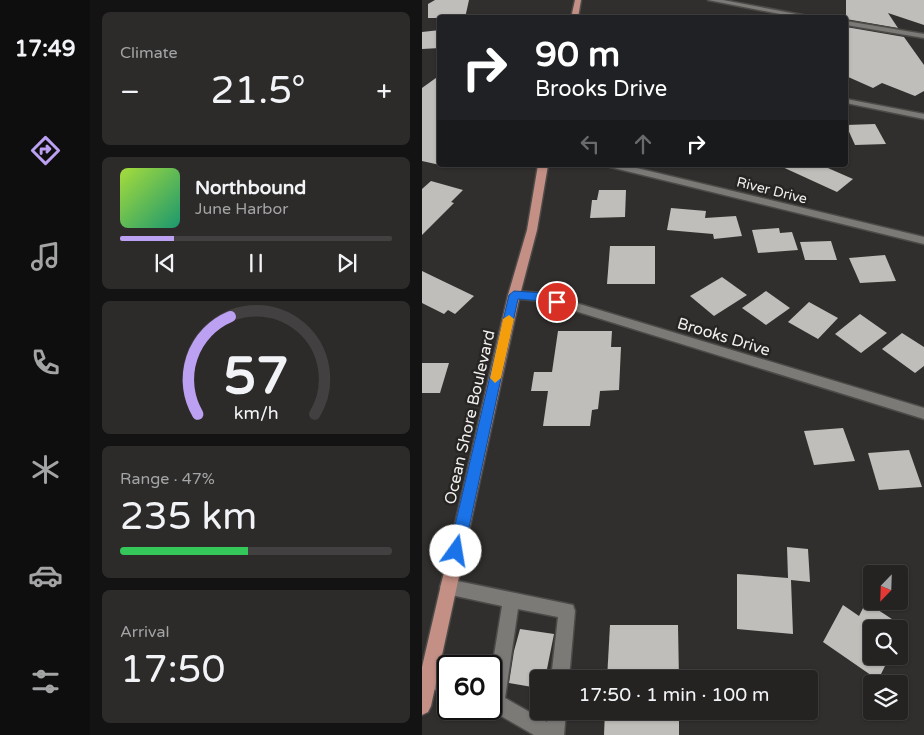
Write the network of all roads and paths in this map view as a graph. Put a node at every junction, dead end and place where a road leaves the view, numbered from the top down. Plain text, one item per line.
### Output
1 (578, 0) edge
2 (711, 0) edge
3 (575, 15) edge
4 (798, 15) edge
5 (848, 23) edge
6 (924, 36) edge
7 (848, 101) edge
8 (924, 117) edge
9 (543, 167) edge
10 (621, 167) edge
11 (924, 241) edge
12 (514, 295) junction
13 (924, 414) edge
14 (448, 587) junction
15 (511, 600) junction
16 (501, 655) edge
17 (561, 670) edge
18 (428, 680) junction
19 (437, 682) edge
20 (422, 706) edge
21 (502, 706) edge
22 (556, 720) edge
23 (554, 735) edge

1 - 3 main road
2 - 4 street
5 - 6 street
7 - 8 street
9 - 12 main road, Ocean Shore Boulevard
10 - 11 street, River Drive
12 - 13 street, Brooks Drive
12 - 14 main road, Ocean Shore Boulevard
14 - 15 street
14 - 18 main road, Ocean Shore Boulevard
15 - 16 street
15 - 17 street
18 - 19 street
18 - 20 main road, Ocean Shore Boulevard
21 - 23 street
22 - 23 street

